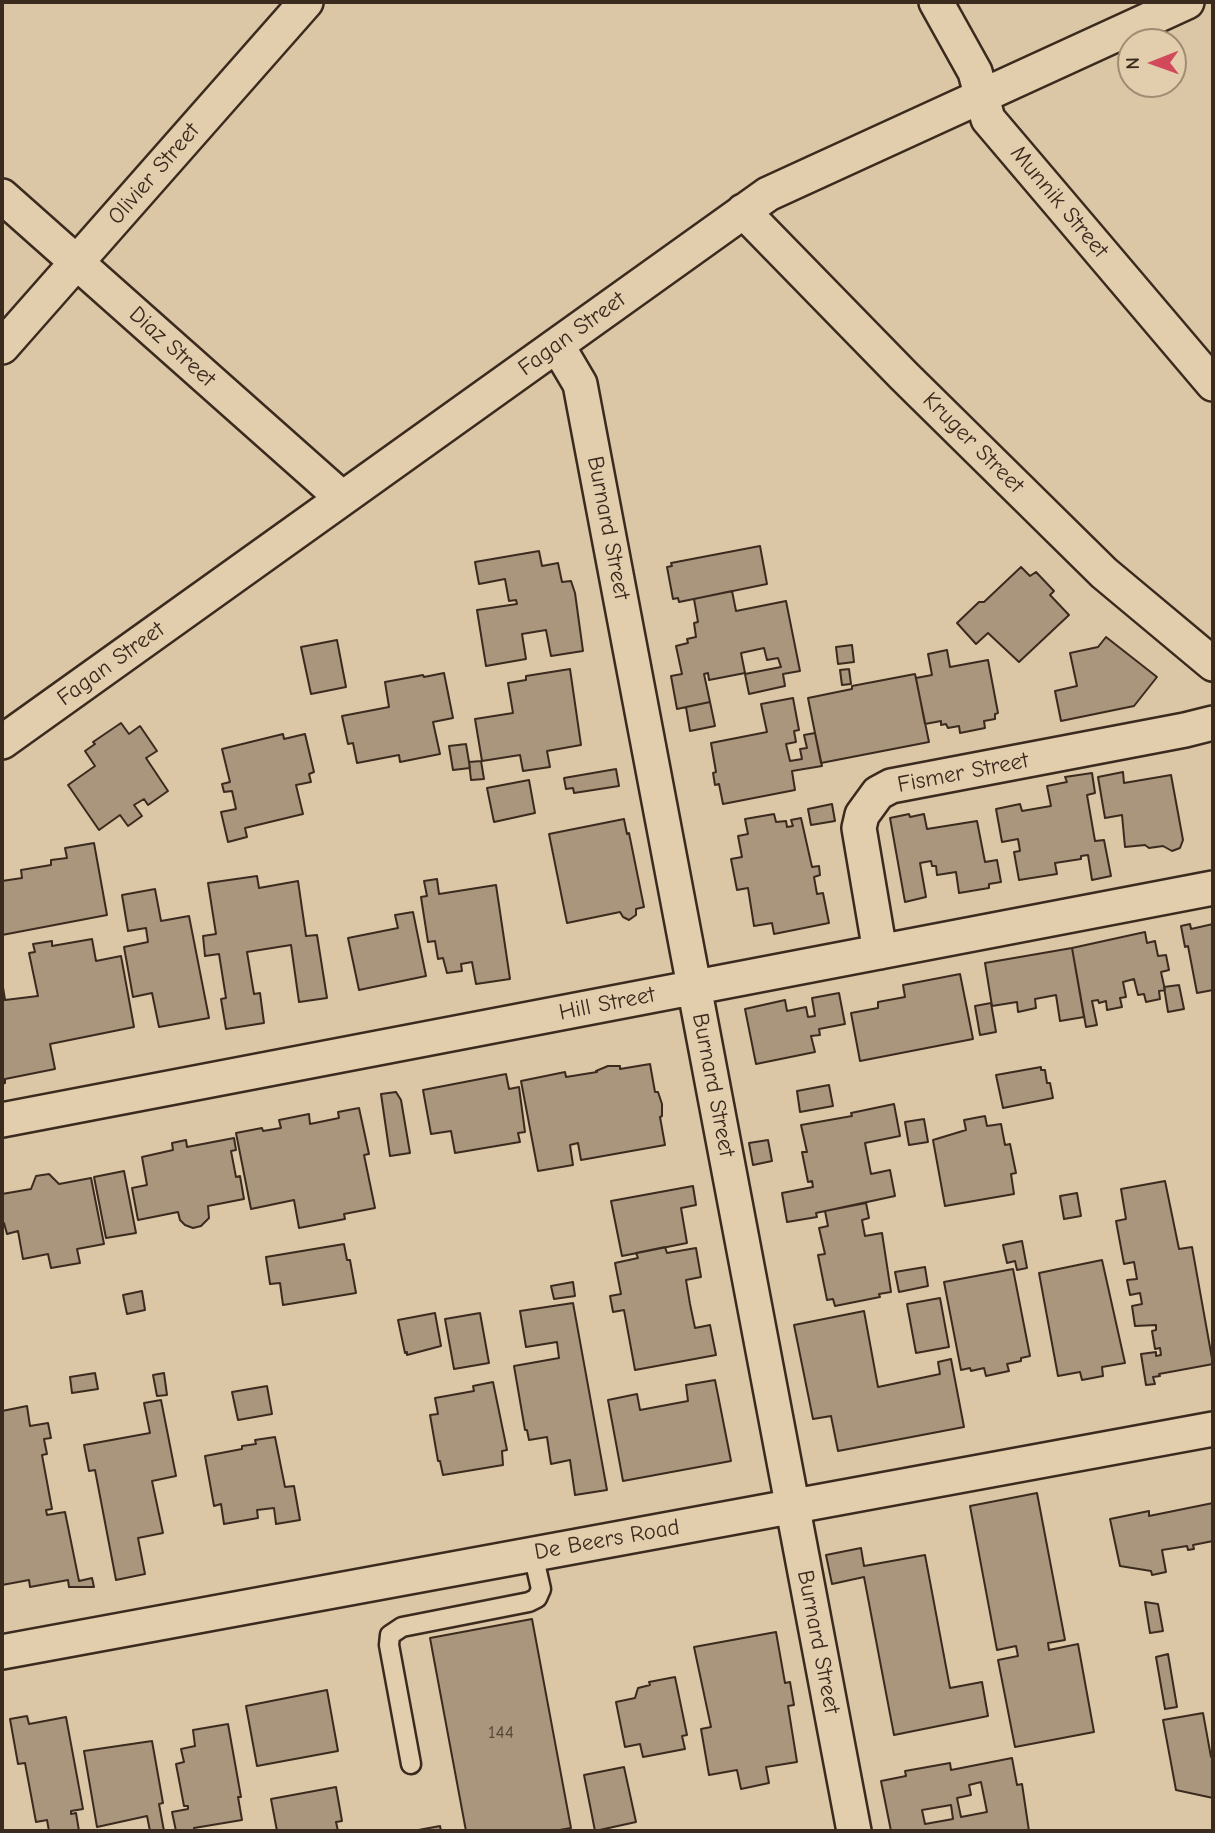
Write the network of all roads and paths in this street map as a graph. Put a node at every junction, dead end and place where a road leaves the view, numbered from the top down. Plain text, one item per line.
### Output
1 (306, 2) edge
2 (936, 2) edge
3 (1187, 2) edge
4 (982, 96) junction
5 (2, 196) edge
6 (743, 211) junction
7 (77, 262) junction
8 (557, 345) junction
9 (2, 346) edge
10 (1213, 384) edge
11 (342, 498) junction
12 (1213, 664) edge
13 (1213, 723) edge
14 (2, 742) edge
15 (1213, 888) edge
16 (880, 952) junction
17 (694, 987) junction
18 (2, 1120) edge
19 (1213, 1429) edge
20 (792, 1506) junction
21 (533, 1554) junction
22 (2, 1652) edge
23 (411, 1765) dead end
24 (854, 1831) edge

1 - 7 street, Olivier Street
2 - 4 street, Munnik Street
3 - 4 street, Fagan Street
4 - 6 street, Fagan Street
4 - 10 street, Munnik Street
5 - 7 street, Diaz Street
6 - 8 street, Fagan Street
6 - 12 street, Kruger Street
7 - 9 street, Olivier Street
7 - 11 street, Diaz Street
8 - 11 street, Fagan Street
8 - 17 street, Burnard Street
11 - 14 street, Fagan Street
13 - 16 street, Fismer Street
15 - 16 street, Hill Street
16 - 17 street, Hill Street
17 - 18 street, Hill Street
17 - 20 street, Burnard Street
19 - 20 street, De Beers Road
20 - 21 street, De Beers Road
20 - 24 street, Burnard Street
21 - 22 street, De Beers Road
21 - 23 lane

